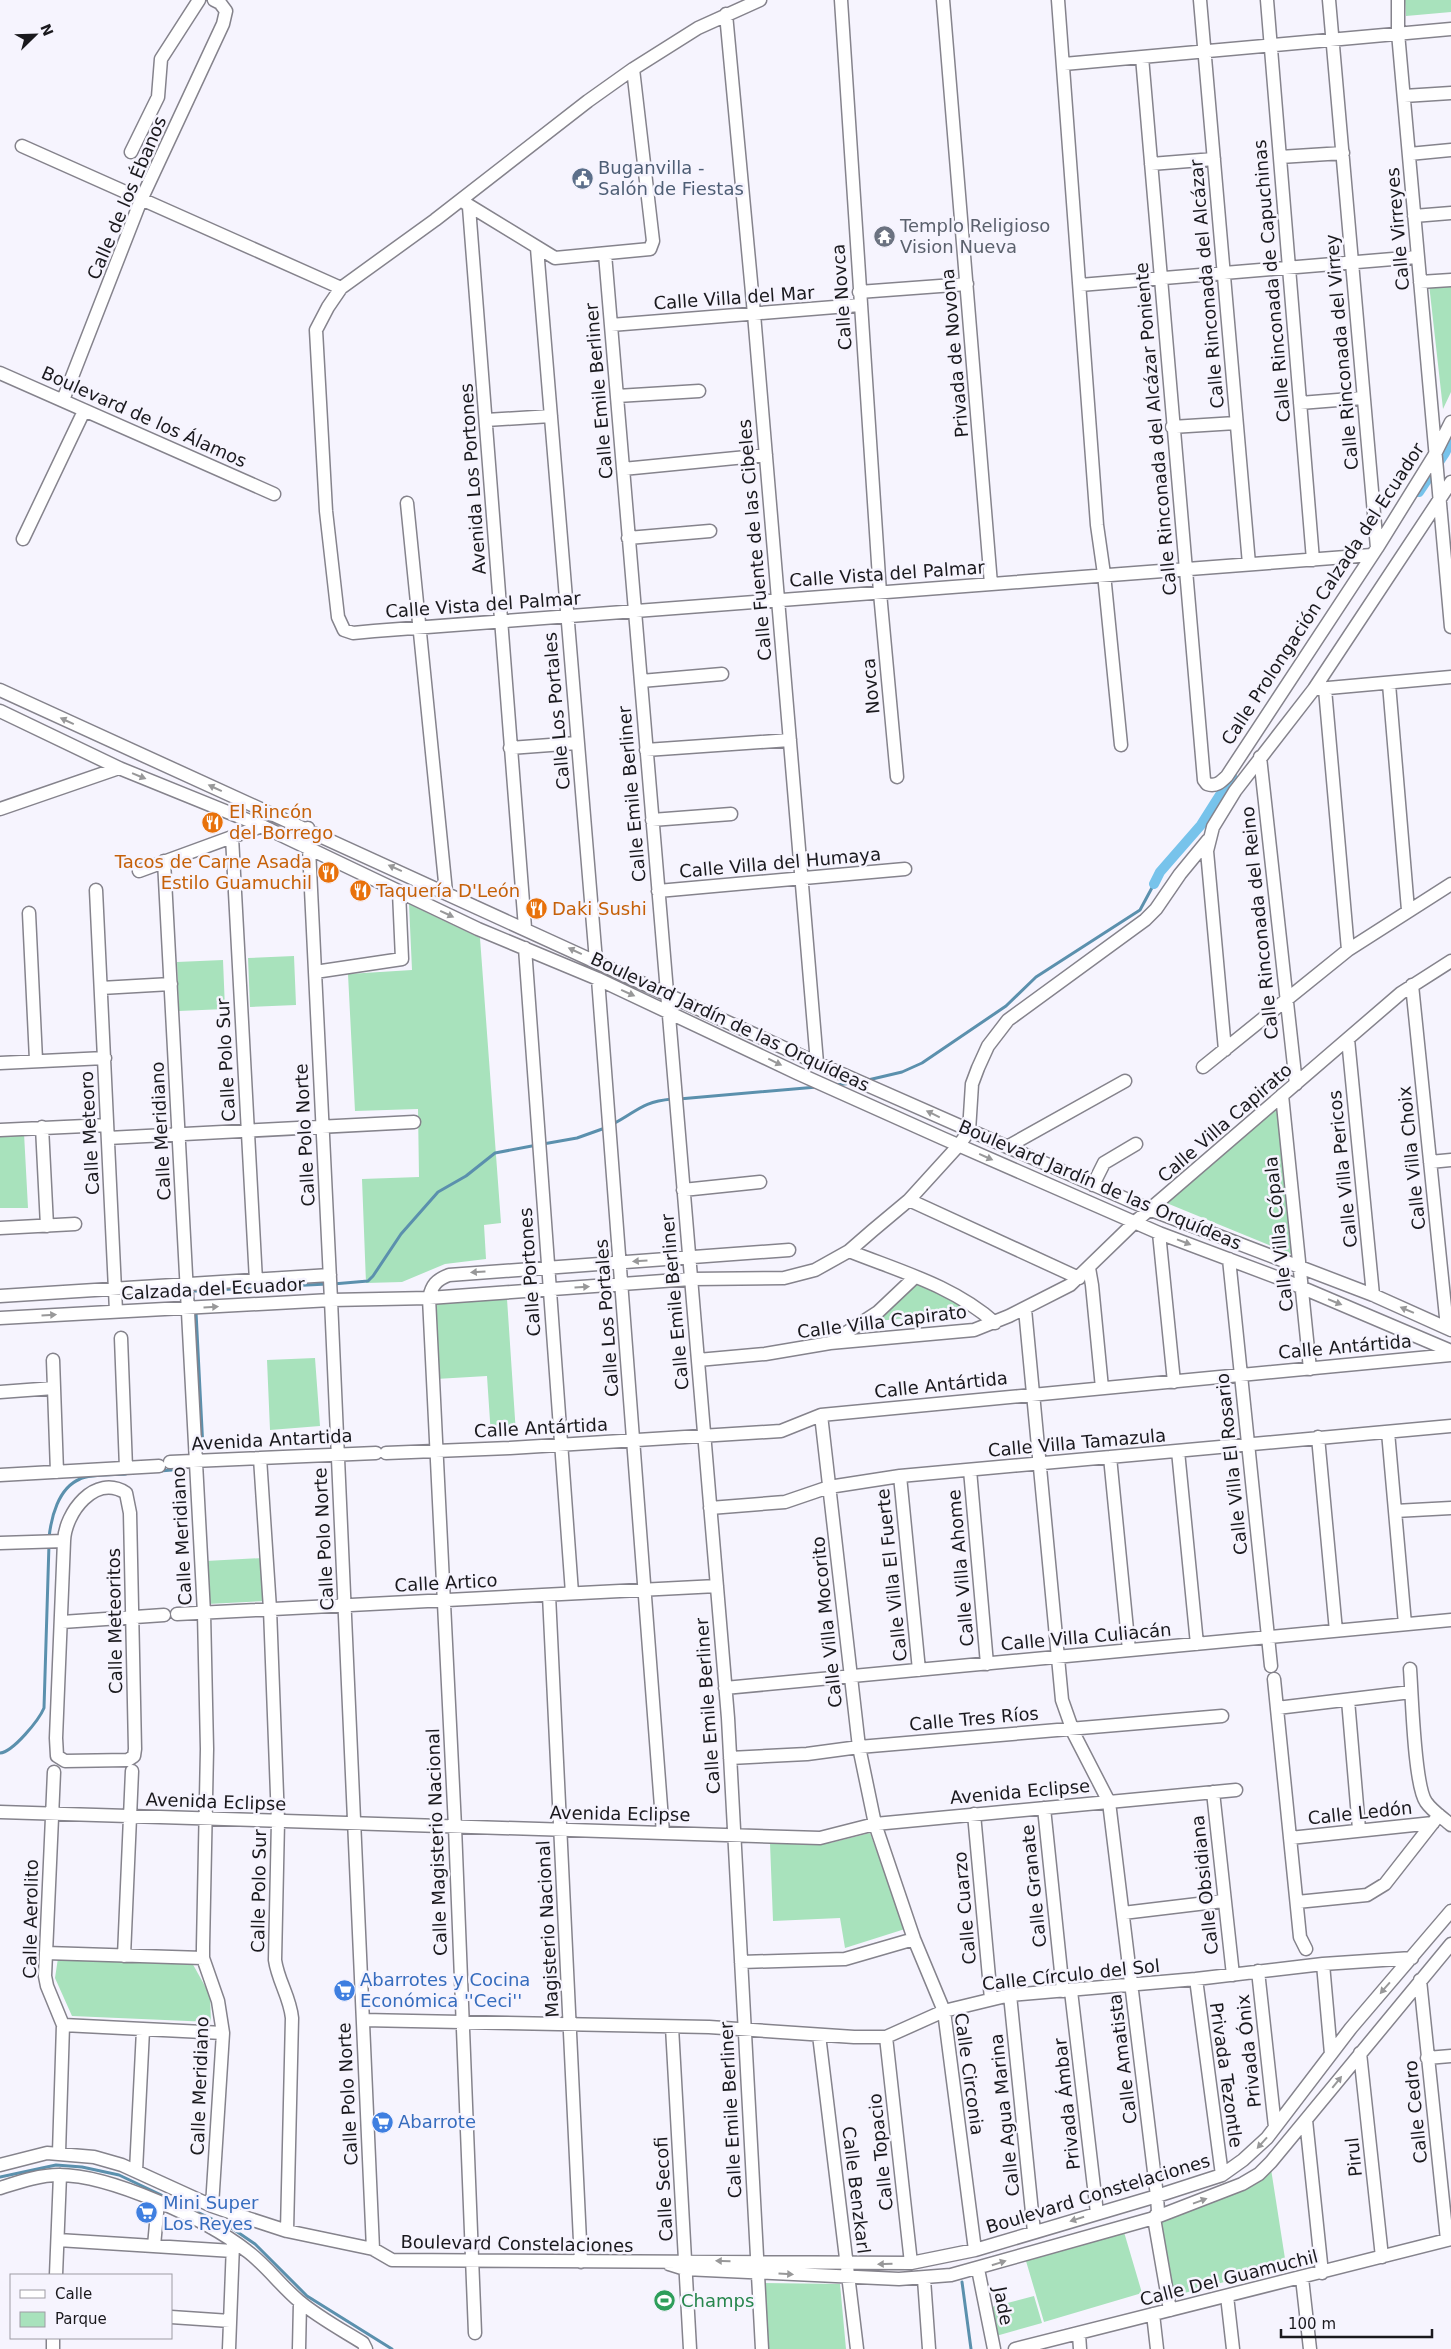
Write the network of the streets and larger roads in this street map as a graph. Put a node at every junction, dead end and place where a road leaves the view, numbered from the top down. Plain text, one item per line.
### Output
1 (199, 0) edge
2 (214, 0) edge
3 (760, 0) edge
4 (840, 0) edge
5 (943, 0) edge
6 (1058, 0) edge
7 (1200, 0) edge
8 (1267, 0) edge
9 (1329, 0) edge
10 (1398, 0) edge
11 (726, 14) junction
12 (1451, 29) edge
13 (1398, 33) junction
14 (1333, 39) junction
15 (1270, 45) junction
16 (1205, 51) junction
17 (1142, 57) junction
18 (1064, 64) junction
19 (633, 68) junction
20 (1451, 93) edge
21 (1404, 96) junction
22 (22, 146) dead end
23 (1451, 150) edge
24 (131, 152) dead end
25 (1343, 153) junction
26 (1409, 154) junction
27 (1280, 157) junction
28 (1214, 159) junction
29 (1151, 164) junction
30 (142, 200) junction
31 (465, 203) junction
32 (1451, 213) edge
33 (1414, 216) junction
34 (537, 248) junction
35 (605, 254) junction
36 (1417, 257) junction
37 (1352, 262) junction
38 (1289, 268) junction
39 (1224, 273) junction
40 (1160, 279) junction
41 (1451, 280) edge
42 (1420, 282) junction
43 (967, 284) junction
44 (1080, 285) junction
45 (341, 288) junction
46 (859, 292) junction
47 (860, 305) junction
48 (754, 314) junction
49 (610, 325) junction
50 (0, 373) edge
51 (699, 391) dead end
52 (616, 396) junction
53 (1363, 398) junction
54 (63, 400) junction
55 (1300, 403) junction
56 (84, 411) junction
57 (551, 416) junction
58 (486, 420) junction
59 (1451, 422) edge
60 (1236, 423) junction
61 (1172, 427) junction
62 (766, 455) junction
63 (1435, 458) junction
64 (623, 469) junction
65 (1445, 482) edge
66 (274, 494) dead end
67 (1440, 502) junction
68 (407, 504) dead end
69 (710, 531) dead end
70 (628, 538) junction
71 (23, 539) dead end
72 (1375, 551) junction
73 (1313, 560) junction
74 (1249, 564) junction
75 (1185, 569) junction
76 (1104, 574) junction
77 (991, 584) junction
78 (880, 592) junction
79 (778, 600) junction
80 (635, 611) junction
81 (568, 616) junction
82 (501, 621) junction
83 (1451, 627) edge
84 (419, 628) junction
85 (722, 674) dead end
86 (1451, 677) edge
87 (641, 681) junction
88 (1389, 684) junction
89 (1319, 689) junction
90 (0, 690) edge
91 (0, 711) edge
92 (790, 740) junction
93 (577, 743) junction
94 (1121, 745) dead end
95 (510, 748) junction
96 (646, 750) junction
97 (1260, 757) junction
98 (119, 768) junction
99 (897, 777) dead end
100 (1220, 783) joint
101 (0, 809) edge
102 (731, 814) dead end
103 (652, 820) junction
104 (262, 826) junction
105 (308, 828) junction
106 (232, 836) junction
107 (1208, 840) junction
108 (308, 849) junction
109 (164, 862) junction
110 (905, 870) dead end
111 (139, 871) dead end
112 (802, 878) junction
113 (1451, 884) edge
114 (96, 890) dead end
115 (658, 891) junction
116 (399, 892) junction
117 (446, 892) junction
118 (1408, 910) junction
119 (29, 913) dead end
120 (525, 928) junction
121 (525, 948) junction
122 (1348, 950) junction
123 (596, 961) junction
124 (1451, 961) edge
125 (315, 972) junction
126 (598, 979) junction
127 (171, 984) junction
128 (1412, 985) junction
129 (101, 988) junction
130 (667, 993) junction
131 (1285, 1001) junction
132 (669, 1011) junction
133 (1348, 1040) junction
134 (1225, 1050) junction
135 (104, 1058) junction
136 (36, 1060) junction
137 (0, 1063) edge
138 (817, 1063) junction
139 (1203, 1067) dead end
140 (1125, 1080) dead end
141 (1296, 1084) junction
142 (1282, 1096) junction
143 (414, 1122) dead end
144 (107, 1125) junction
145 (42, 1127) junction
146 (322, 1127) junction
147 (0, 1130) edge
148 (248, 1130) junction
149 (969, 1131) junction
150 (178, 1134) junction
151 (108, 1138) junction
152 (1136, 1144) dead end
153 (959, 1145) junction
154 (1007, 1147) junction
155 (1451, 1160) edge
156 (1430, 1162) junction
157 (760, 1182) dead end
158 (1093, 1185) junction
159 (683, 1190) junction
160 (909, 1200) junction
161 (1151, 1210) junction
162 (1135, 1222) junction
163 (75, 1224) dead end
164 (47, 1226) junction
165 (0, 1228) edge
166 (1159, 1232) junction
167 (789, 1250) dead end
168 (849, 1251) junction
169 (689, 1258) junction
170 (1229, 1259) junction
171 (620, 1263) junction
172 (1300, 1267) junction
173 (547, 1268) junction
174 (1088, 1268) junction
175 (330, 1275) junction
176 (916, 1277) junction
177 (1079, 1278) junction
178 (691, 1279) junction
179 (256, 1281) junction
180 (186, 1284) junction
181 (622, 1284) junction
182 (115, 1289) junction
183 (1302, 1289) junction
184 (549, 1290) junction
185 (0, 1296) edge
186 (1373, 1296) junction
187 (428, 1298) junction
188 (331, 1300) junction
189 (188, 1308) junction
190 (1025, 1309) junction
191 (116, 1311) junction
192 (0, 1318) edge
193 (995, 1322) junction
194 (1449, 1329) edge
195 (121, 1338) dead end
196 (830, 1343) junction
197 (1451, 1353) edge
198 (53, 1360) dead end
199 (698, 1360) junction
200 (1310, 1369) junction
201 (1240, 1375) junction
202 (1174, 1382) junction
203 (54, 1388) junction
204 (1102, 1388) junction
205 (0, 1392) edge
206 (1033, 1394) junction
207 (821, 1415) junction
208 (1451, 1426) edge
209 (1388, 1432) junction
210 (704, 1436) junction
211 (1318, 1437) junction
212 (634, 1440) junction
213 (1247, 1444) junction
214 (560, 1445) junction
215 (437, 1451) junction
216 (1178, 1451) junction
217 (381, 1453) joint
218 (338, 1455) junction
219 (1110, 1457) junction
220 (260, 1458) junction
221 (196, 1461) junction
222 (1040, 1464) junction
223 (126, 1468) junction
224 (970, 1470) junction
225 (57, 1472) junction
226 (0, 1475) edge
227 (900, 1476) junction
228 (830, 1486) junction
229 (710, 1508) junction
230 (1451, 1508) edge
231 (1395, 1511) junction
232 (55, 1541) junction
233 (0, 1542) edge
234 (716, 1586) junction
235 (645, 1590) junction
236 (572, 1593) junction
237 (549, 1595) junction
238 (444, 1600) junction
239 (344, 1606) junction
240 (270, 1609) junction
241 (204, 1613) junction
242 (177, 1614) dead end
243 (164, 1615) dead end
244 (133, 1618) junction
245 (1451, 1620) edge
246 (62, 1622) junction
247 (1405, 1624) junction
248 (1336, 1631) junction
249 (1268, 1637) junction
250 (1197, 1644) junction
251 (1129, 1650) junction
252 (1058, 1657) junction
253 (987, 1664) junction
254 (1271, 1666) dead end
255 (1410, 1669) dead end
256 (919, 1670) junction
257 (851, 1676) junction
258 (1274, 1679) dead end
259 (725, 1688) junction
260 (1412, 1692) junction
261 (1348, 1700) junction
262 (1277, 1708) junction
263 (1222, 1716) dead end
264 (1071, 1728) junction
265 (859, 1747) junction
266 (730, 1758) junction
267 (132, 1771) dead end
268 (54, 1772) dead end
269 (1236, 1790) dead end
270 (1213, 1792) junction
271 (1109, 1802) junction
272 (1044, 1808) junction
273 (0, 1812) edge
274 (51, 1814) junction
275 (974, 1814) junction
276 (130, 1816) junction
277 (204, 1819) junction
278 (1436, 1819) junction
279 (278, 1821) junction
280 (354, 1824) junction
281 (875, 1824) junction
282 (1451, 1825) edge
283 (455, 1827) junction
284 (1359, 1829) junction
285 (560, 1830) junction
286 (663, 1833) junction
287 (734, 1836) junction
288 (1290, 1838) junction
289 (1223, 1901) junction
290 (1297, 1902) junction
291 (1451, 1911) edge
292 (1123, 1913) junction
293 (914, 1939) junction
294 (1451, 1944) edge
295 (1306, 1950) dead end
296 (46, 1953) junction
297 (124, 1956) junction
298 (203, 1958) junction
299 (1412, 1958) junction
300 (741, 1962) junction
301 (1322, 1964) junction
302 (1258, 1971) junction
303 (1233, 1975) junction
304 (1196, 1980) junction
305 (1420, 1980) junction
306 (1132, 1985) junction
307 (1067, 1991) junction
308 (1010, 1995) junction
309 (992, 1999) junction
310 (944, 2011) junction
311 (1363, 2014) junction
312 (363, 2020) junction
313 (462, 2022) junction
314 (570, 2024) junction
315 (63, 2026) junction
316 (672, 2027) junction
317 (1379, 2028) junction
318 (143, 2030) junction
319 (744, 2030) junction
320 (222, 2033) junction
321 (819, 2035) junction
322 (886, 2037) junction
323 (1360, 2053) junction
324 (1331, 2054) junction
325 (1451, 2056) edge
326 (1427, 2058) junction
327 (1306, 2120) junction
328 (1275, 2127) junction
329 (59, 2153) junction
330 (0, 2165) edge
331 (136, 2171) junction
332 (60, 2175) junction
333 (1222, 2175) junction
334 (0, 2188) edge
335 (158, 2202) junction
336 (212, 2206) junction
337 (1156, 2206) junction
338 (1097, 2213) junction
339 (287, 2231) junction
340 (1034, 2232) junction
341 (58, 2240) junction
342 (1449, 2240) edge
343 (154, 2246) junction
344 (233, 2246) junction
345 (373, 2249) junction
346 (975, 2250) junction
347 (947, 2256) junction
348 (1382, 2257) junction
349 (471, 2262) junction
350 (581, 2262) junction
351 (848, 2263) junction
352 (911, 2263) junction
353 (685, 2265) junction
354 (757, 2267) junction
355 (978, 2269) junction
356 (1322, 2273) junction
357 (56, 2274) edge
358 (951, 2275) junction
359 (849, 2277) junction
360 (1302, 2278) junction
361 (924, 2279) junction
362 (1227, 2296) junction
363 (300, 2302) junction
364 (1170, 2310) junction
365 (1153, 2314) junction
366 (172, 2317) edge
367 (230, 2321) junction
368 (475, 2334) dead end
369 (1079, 2334) junction
370 (229, 2349) edge
371 (299, 2349) edge
372 (366, 2349) edge
373 (690, 2349) edge
374 (762, 2349) edge
375 (857, 2349) edge
376 (929, 2349) edge
377 (994, 2349) edge
378 (1015, 2349) edge
379 (1080, 2349) edge
380 (1157, 2349) edge
381 (1232, 2349) edge
382 (1310, 2349) edge

1 - 24 street
2 - 30 street, Calle de los Ébanos
3 - 11 street
4 - 46 street, Calle Novca
5 - 43 street, Privada de Novona
6 - 18 street
7 - 16 street, Calle Rinconada del Alcázar
8 - 15 street, Calle Rinconada de Capuchinas
9 - 14 street, Calle Rinconada del Virrey
10 - 13 street, Calle Virreyes
11 - 19 street
11 - 48 street, Calle Fuente de las Cibeles
12 - 13 street
13 - 14 street
13 - 21 street, Calle Virreyes
14 - 15 street
14 - 25 street, Calle Rinconada del Virrey
15 - 16 street
15 - 27 street, Calle Rinconada de Capuchinas
16 - 17 street
16 - 28 street, Calle Rinconada del Alcázar
17 - 18 street
17 - 29 street, Calle Rinconada del Alcázar Poniente
18 - 44 street
19 - 31 street
19 - 35 street
20 - 21 street
21 - 26 street, Calle Virreyes
22 - 30 street
23 - 26 street
25 - 27 street
25 - 37 street, Calle Rinconada del Virrey
26 - 33 street, Calle Virreyes
27 - 38 street, Calle Rinconada de Capuchinas
28 - 29 street
28 - 39 street, Calle Rinconada del Alcázar
29 - 40 street, Calle Rinconada del Alcázar Poniente
30 - 45 street
30 - 54 street, Calle de los Ébanos
31 - 34 street
31 - 45 street
31 - 58 street, Avenida Los Portones
32 - 33 street
33 - 36 street, Calle Virreyes
34 - 35 street
34 - 57 street, Calle Los Portales
35 - 49 street, Calle Emile Berliner
36 - 37 street
36 - 42 street, Calle Virreyes
37 - 38 street
37 - 53 street, Calle Rinconada del Virrey
38 - 39 street
38 - 55 street, Calle Rinconada de Capuchinas
39 - 40 street
39 - 60 street, Calle Rinconada del Alcázar
40 - 44 street
40 - 61 street, Calle Rinconada del Alcázar Poniente
41 - 42 street
42 - 63 street, Calle Virreyes
43 - 46 street
43 - 77 street, Privada de Novona
44 - 76 street
45 - 84 street, Calle Vista del Palmar
46 - 47 street, Calle Novca
47 - 48 street, Calle Villa del Mar
47 - 78 street, Calle Novca
48 - 49 street, Calle Villa del Mar
48 - 62 street, Calle Fuente de las Cibeles
49 - 52 street, Calle Emile Berliner
50 - 54 street, Boulevard de los Álamos
51 - 52 street
52 - 64 street, Calle Emile Berliner
53 - 55 street
53 - 72 street, Calle Rinconada del Virrey
54 - 56 street, Boulevard de los Álamos
55 - 73 street, Calle Rinconada de Capuchinas
56 - 66 street, Boulevard de los Álamos
56 - 71 street
57 - 58 street
57 - 81 street, Calle Los Portales
58 - 82 street, Avenida Los Portones
59 - 63 street, Calle Prolongación Calzada del Ecuador
60 - 61 street
60 - 74 street, Calle Rinconada del Alcázar
61 - 75 street, Calle Rinconada del Alcázar Poniente
62 - 64 street
62 - 79 street, Calle Fuente de las Cibeles
63 - 65 street, Calle Virreyes
63 - 72 street, Calle Prolongación Calzada del Ecuador
64 - 70 street, Calle Emile Berliner
65 - 67 street, Calle Prolongación Calzada del Ecuador
67 - 83 street
67 - 89 street, Calle Prolongación Calzada del Ecuador
68 - 84 street
69 - 70 street
70 - 80 street, Calle Emile Berliner
72 - 73 street, Calle Vista del Palmar
72 - 100 street, Calle Prolongación Calzada del Ecuador
73 - 74 street, Calle Vista del Palmar
74 - 75 street, Calle Vista del Palmar
75 - 76 street, Calle Vista del Palmar
75 - 100 street, Calle Rinconada del Alcázar Poniente
76 - 77 street, Calle Vista del Palmar
76 - 94 street
77 - 78 street, Calle Vista del Palmar
78 - 79 street, Calle Vista del Palmar
78 - 99 street, Novca
79 - 80 street, Calle Vista del Palmar
79 - 92 street, Calle Fuente de las Cibeles
80 - 81 street, Calle Vista del Palmar
80 - 87 street, Calle Emile Berliner
81 - 82 street, Calle Vista del Palmar
81 - 93 street, Calle Los Portales
82 - 84 street, Calle Vista del Palmar
82 - 95 street, Avenida Los Portones
84 - 117 street
85 - 87 street
86 - 88 street
87 - 96 street, Calle Emile Berliner
88 - 89 street
88 - 118 street
89 - 97 street, Calle Prolongación Calzada del Ecuador
89 - 122 street
105 -> 90 street, Boulevard Jardín de las Orquídeas
91 - 98 street, Boulevard Jardín de las Orquídeas
92 - 96 street
92 - 112 street, Calle Fuente de las Cibeles
93 - 95 street
93 - 123 street, Calle Los Portales
95 - 120 street, Avenida Los Portones
96 - 103 street, Calle Emile Berliner
97 - 107 street, Calle Prolongación Calzada del Ecuador
97 - 131 street, Calle Rinconada del Reino
98 - 101 street
98 -> 104 street, Boulevard Jardín de las Orquídeas
102 - 103 street
103 - 115 street, Calle Emile Berliner
104 - 106 street
104 - 108 street, Boulevard Jardín de las Orquídeas
105 - 108 street, Calle Polo Norte
117 -> 105 street, Boulevard Jardín de las Orquídeas
106 - 109 street
106 - 148 street, Calle Polo Sur
107 - 134 street
107 - 149 street
108 - 116 street, Boulevard Jardín de las Orquídeas
108 - 125 street, Calle Polo Norte
109 - 111 street
109 - 127 street, Calle Meridiano
110 - 112 street, Calle Villa del Humaya
112 - 115 street, Calle Villa del Humaya
112 - 138 street, Calle Fuente de las Cibeles
113 - 118 street
114 - 129 street
115 - 130 street, Calle Emile Berliner
116 -> 121 street, Boulevard Jardín de las Orquídeas
116 - 125 street
117 - 120 street, Boulevard Jardín de las Orquídeas
118 - 122 street
119 - 136 street
123 -> 120 street, Boulevard Jardín de las Orquídeas
121 - 126 street, Boulevard Jardín de las Orquídeas
121 - 173 street, Calle Portones
122 - 131 street
123 - 130 street, Boulevard Jardín de las Orquídeas
124 - 128 street, Calle Villa Capirato
125 - 146 street, Calle Polo Norte
126 -> 132 street, Boulevard Jardín de las Orquídeas
126 - 171 street, Calle Los Portales
127 - 129 street
127 - 150 street, Calle Meridiano
128 - 133 street, Calle Villa Capirato
128 - 156 street, Calle Villa Choix
129 - 135 street
130 - 132 street, Calle Emile Berliner
130 - 138 street, Boulevard Jardín de las Orquídeas
131 - 134 street
131 - 141 street, Calle Rinconada del Reino
132 -> 153 street, Boulevard Jardín de las Orquídeas
132 - 159 street, Calle Emile Berliner
133 - 141 street, Calle Villa Capirato
133 - 186 street, Calle Villa Pericos
134 - 139 street
135 - 136 street, Calle Meteoro
135 - 144 street, Calle Meteoro
136 - 137 street, Calle Meteoro
149 -> 138 street, Boulevard Jardín de las Orquídeas
140 - 154 street
141 - 142 street, Calle Villa Capirato
142 - 161 street, Calle Villa Capirato
142 - 172 street, Calle Villa Cópala
143 - 146 street
144 - 145 street
144 - 151 street, Calle Meteoro
145 - 147 street
145 - 164 street
146 - 148 street
146 - 175 street, Calle Polo Norte
148 - 150 street
148 - 179 street, Calle Polo Sur
149 - 153 street, Calzada del Ecuador
149 - 154 street, Boulevard Jardín de las Orquídeas
150 - 151 street
150 - 180 street, Calle Meridiano
151 - 182 street, Calle Meteoro
152 - 158 street
153 - 160 street, Calzada del Ecuador
153 -> 162 street, Boulevard Jardín de las Orquídeas
154 - 158 street, Boulevard Jardín de las Orquídeas
155 - 156 street
156 - 194 street, Calle Villa Choix
157 - 159 street
158 - 161 street, Boulevard Jardín de las Orquídeas
159 - 169 street, Calle Emile Berliner
160 - 168 street, Calzada del Ecuador
160 - 177 street
161 - 162 street, Calle Villa Capirato
161 - 172 street, Boulevard Jardín de las Orquídeas
162 - 166 street, Boulevard Jardín de las Orquídeas
162 - 174 street, Calle Villa Capirato
163 - 164 street
164 - 165 street
166 -> 170 street, Boulevard Jardín de las Orquídeas
166 - 202 street
167 - 169 street
168 - 176 street
168 - 178 street, Calzada del Ecuador
169 -> 171 street
169 - 178 street, Calle Emile Berliner
170 - 183 street, Boulevard Jardín de las Orquídeas
170 - 201 street, Calle Villa El Rosario
171 - 173 street
171 - 181 street, Calle Los Portales
172 - 183 street, Calle Villa Cópala
172 - 186 street, Boulevard Jardín de las Orquídeas
173 - 184 street, Calle Portones
173 -> 187 street
174 - 177 street, Calle Villa Capirato
174 - 204 street
175 - 179 street, Calzada del Ecuador
175 - 188 street, Calle Polo Norte
176 - 193 street
176 - 196 street
177 - 190 street, Calle Villa Capirato
178 - 181 street, Calzada del Ecuador
178 - 199 street, Calle Emile Berliner
179 - 180 street, Calzada del Ecuador
180 - 182 street, Calzada del Ecuador
180 - 189 street, Calle Meridiano
184 -> 181 street, Calzada del Ecuador
181 - 212 street, Calle Los Portales
182 - 185 street, Calzada del Ecuador
182 - 191 street, Calle Meteoro
183 -> 197 street, Boulevard Jardín de las Orquídeas
183 - 200 street, Calle Villa Cópala
184 - 187 street, Calzada del Ecuador
184 - 214 street, Calle Portones
194 -> 186 street, Boulevard Jardín de las Orquídeas
187 - 188 street, Calzada del Ecuador
187 - 215 street
189 -> 188 street, Calzada del Ecuador
188 - 218 street, Calle Polo Norte
189 - 191 street, Calzada del Ecuador
189 - 221 street, Calle Meridiano
190 - 193 street, Calle Villa Capirato
190 - 206 street, Calle Amatista
192 -> 191 street, Calzada del Ecuador
193 - 196 street, Calle Villa Capirato
195 - 223 street
196 - 199 street, Calle Villa Capirato
197 - 200 street, Calle Antártida
198 - 203 street
199 - 210 street, Calle Emile Berliner
200 - 201 street, Calle Antártida
201 - 202 street, Calle Antártida
201 - 213 street, Calle Villa El Rosario
202 - 204 street, Calle Antártida
203 - 205 street
203 - 225 street
204 - 206 street, Calle Antártida
206 - 207 street, Calle Antártida
206 - 222 street, Calle Amatista
207 - 210 street, Calle Antártida
207 - 228 street, Calle Villa Mocorito
208 - 209 street, Calle Villa Tamazula
209 - 211 street, Calle Villa Tamazula
209 - 231 street
210 - 212 street, Calle Antártida
210 - 229 street, Calle Emile Berliner
211 - 213 street, Calle Villa Tamazula
211 - 248 street
212 - 214 street, Calle Antártida
212 - 235 street, Calle Los Portales
213 - 216 street, Calle Villa Tamazula
213 - 249 street, Calle Villa El Rosario
214 - 215 street, Calle Antártida
214 - 236 street, Calle Portones
215 - 217 street, Calle Antártida
215 - 238 street, Calle Magisterio Nacional
216 - 219 street, Calle Villa Tamazula
216 - 250 street
217 - 218 street, Avenida Antartida
218 - 220 street, Avenida Antartida
218 - 239 street, Calle Polo Norte
219 - 222 street, Calle Villa Tamazula
219 - 251 street
220 - 221 street, Avenida Antartida
220 - 240 street, Calle Polo Sur
221 - 223 street, Avenida Antartida
221 - 241 street, Calle Meridiano
222 - 224 street, Calle Villa Tamazula
222 - 252 street, Calle Amatista
223 - 225 street, Avenida Antartida
224 - 227 street, Calle Villa Tamazula
224 - 253 street, Calle Villa Ahome
225 - 226 street, Avenida Antartida
227 - 228 street, Calle Villa Tamazula
227 - 256 street, Calle Villa El Fuerte
228 - 229 street, Calle Villa Tamazula
228 - 257 street, Calle Villa Mocorito
229 - 234 street, Calle Emile Berliner
230 - 231 street
231 - 247 street
232 - 233 street
232 - 244 street, Calle Meteoritos
232 - 246 street
234 - 235 street, Calle Artico
234 - 259 street, Calle Emile Berliner
235 - 236 street, Calle Artico
235 - 286 street, Calle Los Portales
236 - 237 street, Calle Artico
237 - 238 street, Calle Artico
237 - 285 street, Magisterio Nacional
238 - 239 street, Calle Artico
238 - 283 street, Calle Magisterio Nacional
239 - 240 street, Calle Artico
239 - 280 street, Calle Polo Norte
240 - 241 street, Calle Artico
240 - 279 street, Calle Polo Sur
241 - 242 street, Calle Artico
241 - 277 street, Calle Meridiano
243 - 244 street
244 - 246 street
244 - 246 street, Calle Meteoritos
245 - 247 street, Calle Villa Culiacán
247 - 248 street, Calle Villa Culiacán
248 - 249 street, Calle Villa Culiacán
249 - 250 street, Calle Villa Culiacán
249 - 254 street, Calle Villa El Rosario
250 - 251 street, Calle Villa Culiacán
251 - 252 street, Calle Villa Culiacán
252 - 253 street, Calle Villa Culiacán
252 - 264 street, Calle Amatista
253 - 256 street, Calle Villa Culiacán
255 - 260 street
256 - 257 street, Calle Villa Culiacán
257 - 259 street, Calle Villa Culiacán
257 - 265 street, Calle Villa Mocorito
258 - 262 street
259 - 266 street, Calle Emile Berliner
260 - 261 street
260 - 278 street
261 - 262 street
261 - 284 street
262 - 288 street
263 - 264 street, Calle Tres Ríos
264 - 265 street, Calle Tres Ríos
264 - 271 street, Calle Amatista
265 - 266 street, Calle Tres Ríos
265 - 281 street, Calle Villa Mocorito
266 - 287 street, Calle Emile Berliner
267 - 276 street
268 - 274 street, Calle Aerolito
269 - 270 street, Avenida Eclipse
270 - 271 street, Avenida Eclipse
270 - 289 street, Calle Obsidiana
271 - 272 street, Avenida Eclipse
271 - 292 street, Calle Amatista
272 - 275 street, Avenida Eclipse
272 - 307 street, Calle Granate
273 - 274 street, Avenida Eclipse
274 - 276 street, Avenida Eclipse
274 - 296 street, Calle Aerolito
275 - 281 street, Avenida Eclipse
275 - 309 street, Calle Cuarzo
276 - 277 street, Avenida Eclipse
276 - 297 street
277 - 279 street, Avenida Eclipse
277 - 298 street, Calle Meridiano
278 - 282 street
278 - 284 street, Calle Ledón
278 - 290 street
279 - 280 street, Avenida Eclipse
279 - 339 street, Calle Polo Sur
280 - 283 street, Avenida Eclipse
280 - 312 street, Calle Polo Norte
281 - 287 street, Avenida Eclipse
281 - 293 street, Calle Circonia
283 - 285 street, Avenida Eclipse
283 - 313 street, Calle Magisterio Nacional
284 - 288 street, Calle Ledón
285 - 286 street, Avenida Eclipse
285 - 314 street, Magisterio Nacional
286 - 287 street, Avenida Eclipse
287 - 300 street, Calle Emile Berliner
288 - 290 street
289 - 292 street
289 - 303 street, Calle Obsidiana
290 - 295 street
291 - 299 street, Boulevard Constelaciones
292 - 306 street, Calle Amatista
293 - 300 street
293 - 310 street, Calle Circonia
294 - 305 street
296 - 297 street
296 - 315 street, Calle Aerolito
297 - 298 street
298 - 320 street, Calle Meridiano
299 - 301 street, Calle Círculo del Sol
299 -> 311 street, Boulevard Constelaciones
300 - 319 street, Calle Emile Berliner
301 - 302 street, Calle Círculo del Sol
301 - 324 street
302 - 303 street, Calle Círculo del Sol
302 - 328 street, Privada Ónix
303 - 304 street, Calle Círculo del Sol
304 - 306 street, Calle Círculo del Sol
304 - 333 street, Privada Tezontle
305 - 317 street
305 - 326 street, Calle Cedro
306 - 307 street, Calle Círculo del Sol
306 - 337 street, Calle Amatista
307 - 308 street, Calle Círculo del Sol
307 - 338 street, Privada Ámbar
308 - 309 street, Calle Círculo del Sol
308 - 340 street, Calle Agua Marina
309 - 310 street, Calle Círculo del Sol
310 - 322 street, Calle Círculo del Sol
310 - 346 street, Calle Circonia
311 - 317 street
311 - 324 street, Boulevard Constelaciones
312 - 313 street, Calle Círculo del Sol
312 - 345 street, Calle Polo Norte
313 - 314 street, Calle Círculo del Sol
313 - 349 street, Calle Magisterio Nacional
314 - 316 street, Calle Círculo del Sol
314 - 350 street, Magisterio Nacional
315 - 318 street
315 - 329 street, Calle Aerolito
316 - 319 street, Calle Círculo del Sol
316 - 353 street, Calle Secofi
317 - 323 street
318 - 320 street
318 - 331 street
319 - 321 street, Calle Círculo del Sol
319 - 354 street, Calle Emile Berliner
320 - 336 street, Calle Meridiano
321 - 322 street, Calle Círculo del Sol
321 - 351 street, Calle Benzkarl
322 - 352 street, Calle Topacio
327 -> 323 street
323 - 348 street, Pirul
324 - 328 street, Boulevard Constelaciones
325 - 326 street
326 - 342 street, Calle Cedro
337 -> 327 street
327 - 356 street
328 -> 333 street, Boulevard Constelaciones
329 - 330 street, Boulevard Constelaciones
329 - 331 street, Boulevard Constelaciones
331 - 336 street, Boulevard Constelaciones
332 - 334 street
332 - 335 street
332 - 341 street
333 - 337 street, Boulevard Constelaciones
335 - 343 street
335 - 344 street
336 - 339 street, Boulevard Constelaciones
337 - 338 street, Boulevard Constelaciones
355 -> 337 street, Boulevard Constelaciones
337 - 364 street, Calle Amatista
338 -> 340 street, Boulevard Constelaciones
339 - 345 street, Boulevard Constelaciones
340 - 346 street, Boulevard Constelaciones
341 - 343 street
341 - 357 street
342 - 348 street, Calle Del Guamuchil
343 - 344 street
344 - 363 street
344 - 367 street
345 - 349 street, Boulevard Constelaciones
346 - 347 street, Boulevard Constelaciones
347 - 352 street, Boulevard Constelaciones
347 - 358 street
348 - 356 street, Calle Del Guamuchil
349 - 350 street, Boulevard Constelaciones
349 - 368 street, Calle Magisterio Nacional
350 - 353 street, Boulevard Constelaciones
352 -> 351 street, Boulevard Constelaciones
351 - 354 street, Boulevard Constelaciones
351 - 359 street, Calle Benzkarl
353 - 354 street, Boulevard Constelaciones
353 - 373 street, Calle Secofi
354 -> 359 street, Boulevard Constelaciones
354 - 374 street, Calle Emile Berliner
355 - 358 street, Boulevard Constelaciones
355 - 377 street, Jade
356 - 360 street, Calle Del Guamuchil
358 - 361 street, Boulevard Constelaciones
359 - 361 street, Boulevard Constelaciones
359 - 375 street, Calle Benzkarl
360 - 362 street, Calle Del Guamuchil
360 - 382 street
361 - 376 street
362 - 364 street, Calle Del Guamuchil
362 - 381 street
363 - 371 street
363 - 372 street
364 - 365 street, Calle Del Guamuchil
365 - 369 street, Calle Del Guamuchil
365 - 380 street
366 - 367 street
367 - 370 street
369 - 378 street, Calle Del Guamuchil
369 - 379 street

